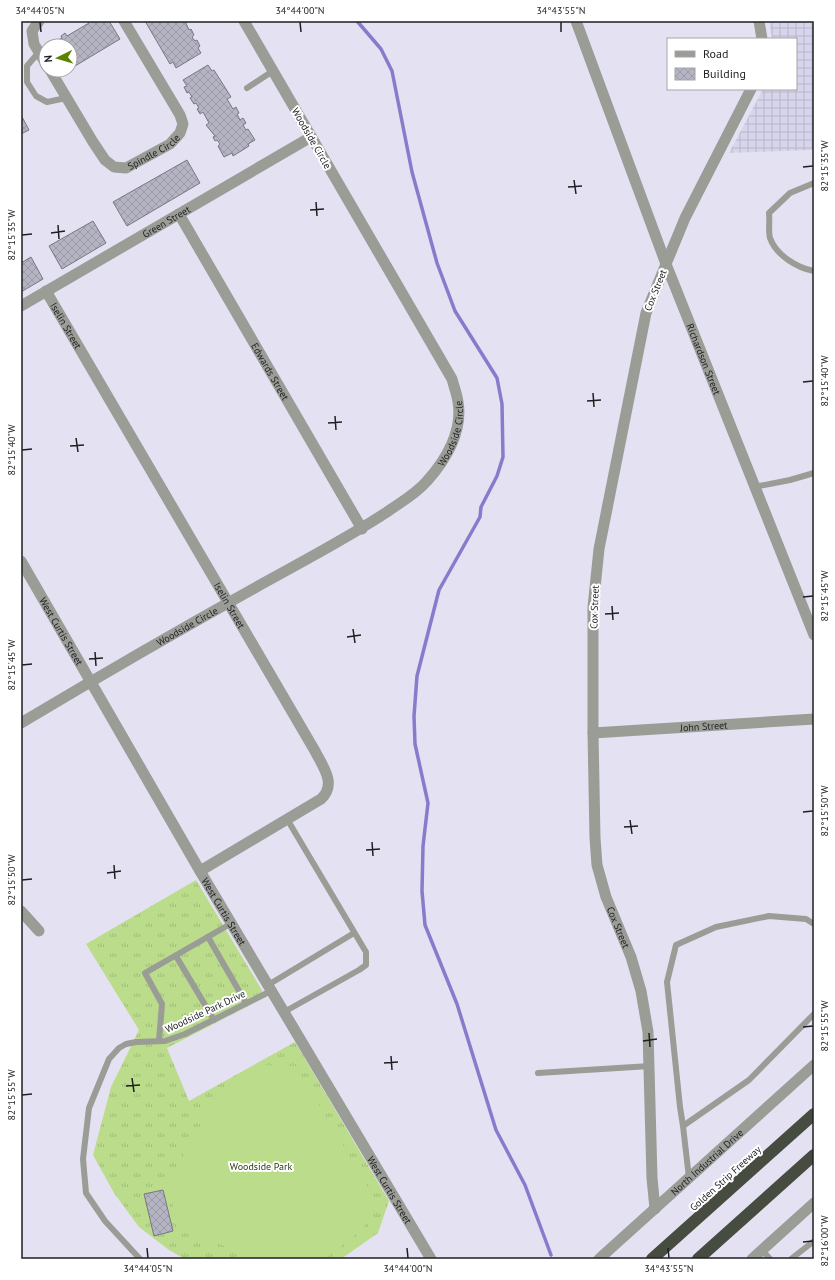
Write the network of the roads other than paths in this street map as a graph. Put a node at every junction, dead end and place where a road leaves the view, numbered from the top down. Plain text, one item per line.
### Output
1 (39, 21) edge
2 (124, 21) edge
3 (244, 21) edge
4 (576, 21) edge
5 (759, 21) edge
6 (762, 38) edge
7 (38, 50) edge
8 (38, 53) edge
9 (273, 71) junction
10 (55, 78) edge
11 (247, 88) dead end
12 (750, 90) edge
13 (66, 98) junction
14 (311, 137) junction
15 (814, 183) edge
16 (179, 214) junction
17 (666, 264) junction
18 (814, 271) edge
19 (46, 291) junction
20 (21, 306) edge
21 (814, 473) edge
22 (754, 487) junction
23 (362, 528) junction
24 (21, 561) edge
25 (227, 603) junction
26 (814, 635) edge
27 (91, 681) junction
28 (814, 719) edge
29 (21, 723) edge
30 (593, 733) junction
31 (287, 819) junction
32 (200, 871) junction
33 (21, 911) edge
34 (232, 923) junction
35 (814, 924) edge
36 (39, 932) dead end
37 (354, 933) junction
38 (208, 937) junction
39 (176, 956) junction
40 (270, 988) junction
41 (246, 1003) junction
42 (284, 1012) junction
43 (814, 1014) edge
44 (214, 1020) junction
45 (159, 1042) junction
46 (814, 1065) edge
47 (650, 1066) junction
48 (538, 1072) dead end
49 (814, 1114) edge
50 (683, 1126) junction
51 (814, 1155) edge
52 (689, 1178) junction
53 (814, 1203) edge
54 (655, 1209) junction
55 (814, 1241) edge
56 (762, 1250) junction
57 (140, 1259) edge
58 (432, 1259) edge
59 (599, 1259) edge
60 (652, 1259) edge
61 (698, 1259) edge
62 (752, 1259) edge
63 (770, 1259) edge
64 (791, 1259) edge

1 - 7 street
2 - 13 street, Spindle Circle
3 - 9 street, Woodside Circle
4 - 17 street, Cox Street
5 - 6 street
8 - 13 lane
9 - 11 lane
9 - 14 street, Woodside Circle
10 - 13 street, Spindle Circle
12 - 17 street
14 - 16 street, Green Street
14 - 23 street, Woodside Circle
15 - 18 lane
16 - 19 street, Green Street
16 - 23 street, Edwards Street
17 - 22 street, Richardson Street
17 - 30 street, Cox Street
19 - 20 street, Green Street
19 - 25 street, Iselin Street
21 - 22 lane
22 - 26 street, Richardson Street
23 - 25 street, Woodside Circle
24 - 27 street, West Curtis Street
25 - 27 street, Woodside Circle
25 - 31 street, Iselin Street
27 - 29 street, Woodside Circle
27 - 32 street, West Curtis Street
28 - 30 street, John Street
30 - 47 street, Cox Street
31 - 32 street, Iselin Street
31 - 37 lane
32 - 34 street, West Curtis Street
33 - 36 street
34 - 38 lane
34 - 40 street, West Curtis Street
35 - 50 lane
37 - 40 lane, Woodside Park Drive
37 - 42 lane
38 - 39 lane
38 - 41 lane
39 - 44 lane
39 - 45 lane
40 - 41 lane, Woodside Park Drive
40 - 42 street, West Curtis Street
41 - 44 lane, Woodside Park Drive
42 - 58 street, West Curtis Street
43 - 50 lane
44 - 45 lane, Woodside Park Drive
45 - 57 lane, Woodside Park Drive
46 - 52 street, North Industrial Drive
47 - 48 lane
47 - 54 street, Cox Street
49 - 60 highway, Golden Strip Freeway
50 - 52 lane
51 - 61 highway
52 - 54 street, North Industrial Drive
53 - 56 street
54 - 59 street, North Industrial Drive
55 - 64 lane
56 - 62 street
56 - 63 lane

